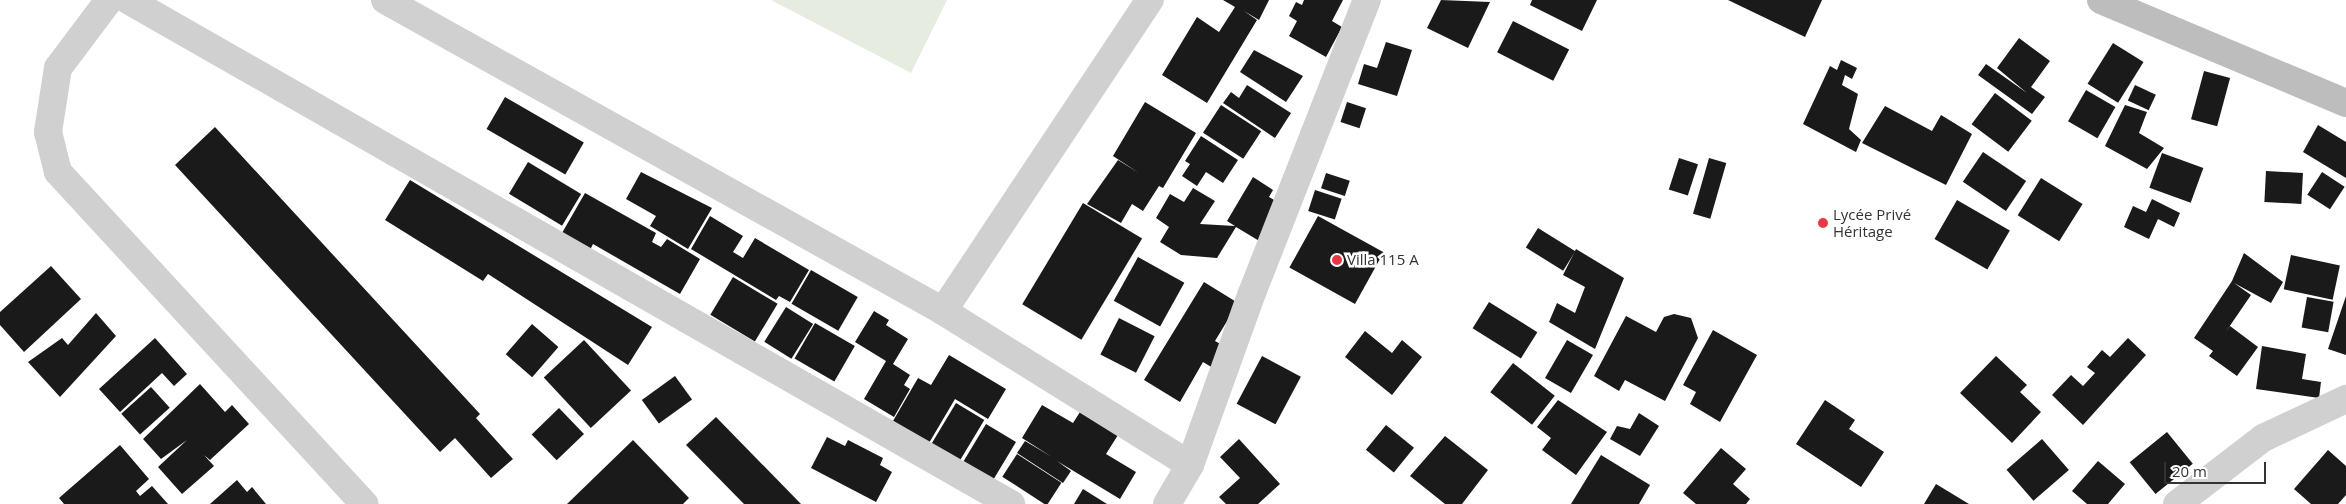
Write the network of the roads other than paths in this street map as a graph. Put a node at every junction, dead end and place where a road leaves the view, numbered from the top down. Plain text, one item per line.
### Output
1 (109, 0) edge
2 (128, 0) edge
3 (384, 0) edge
4 (1150, 0) edge
5 (1367, 0) edge
6 (2101, 0) edge
7 (2346, 103) edge
8 (943, 311) junction
9 (2346, 399) edge
10 (1190, 465) junction
11 (364, 504) edge
12 (1011, 504) edge
13 (1167, 504) edge
14 (2177, 504) edge

1 - 11 street
2 - 12 street
3 - 8 street
4 - 8 street
5 - 10 street
6 - 7 street
8 - 10 street
9 - 14 street
10 - 13 street

